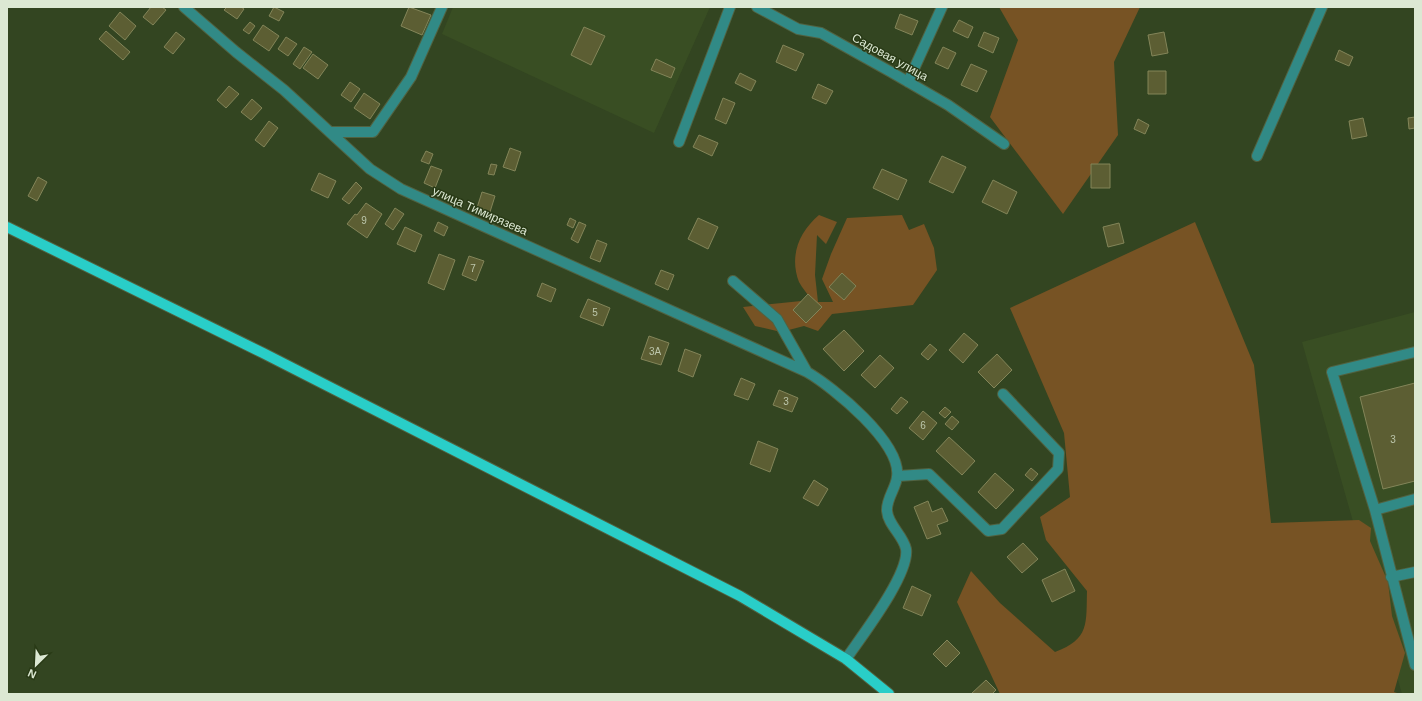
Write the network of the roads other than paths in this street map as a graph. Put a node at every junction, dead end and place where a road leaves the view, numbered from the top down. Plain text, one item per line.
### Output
1 (184, 7) edge
2 (442, 7) edge
3 (730, 7) edge
4 (757, 7) edge
5 (942, 7) edge
6 (1322, 7) edge
7 (908, 82) junction
8 (330, 132) junction
9 (679, 142) dead end
10 (1004, 144) dead end
11 (1257, 156) dead end
12 (7, 227) edge
13 (733, 281) dead end
14 (1415, 352) edge
15 (807, 372) junction
16 (1003, 394) dead end
17 (898, 476) junction
18 (1415, 499) edge
19 (1375, 510) junction
20 (1415, 572) edge
21 (1391, 577) junction
22 (846, 659) junction
23 (1415, 665) edge
24 (889, 694) edge

1 - 8 street, улица Тимирязева
2 - 8 street
3 - 9 street
4 - 7 street, Садовая улица
5 - 7 street
6 - 11 street
7 - 10 street, Садовая улица
8 - 15 street, улица Тимирязева
12 - 22 main road
13 - 15 street
14 - 19 street
15 - 17 street, улица Тимирязева
16 - 17 street
17 - 22 street
18 - 19 street
19 - 21 street
20 - 21 street
21 - 23 street
22 - 24 main road

